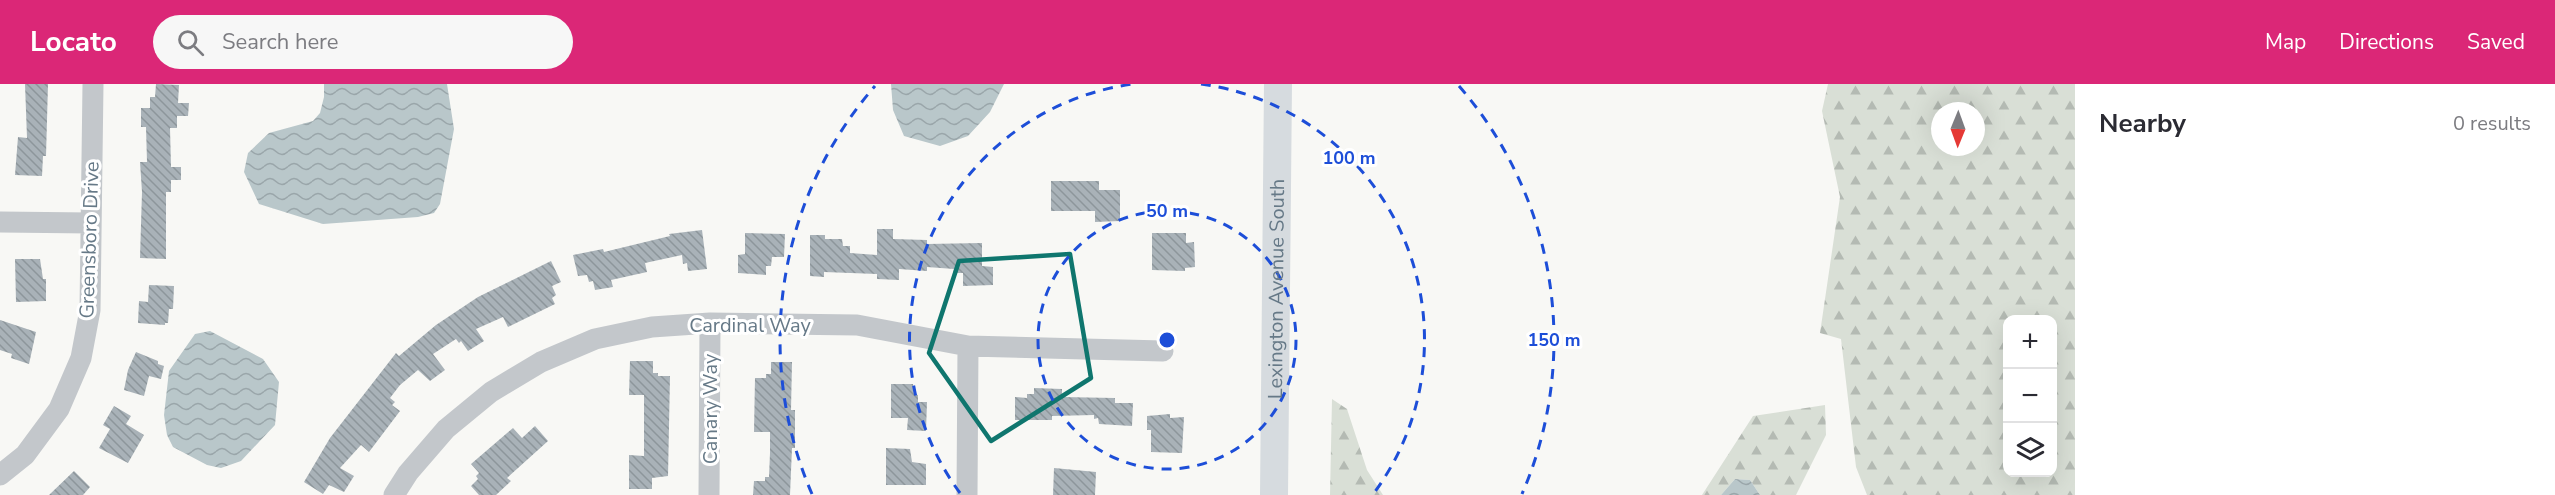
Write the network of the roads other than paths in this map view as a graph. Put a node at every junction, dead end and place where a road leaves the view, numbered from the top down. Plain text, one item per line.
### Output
1 (93, 84) edge
2 (1278, 84) edge
3 (0, 222) edge
4 (91, 223) junction
5 (710, 323) junction
6 (968, 346) junction
7 (1163, 351) dead end
8 (0, 475) edge
9 (394, 495) edge
10 (710, 495) edge
11 (967, 495) edge
12 (1274, 495) edge

1 - 4 street, Greensboro Drive
2 - 12 street, Lexington Avenue South
3 - 4 street
4 - 8 street, Greensboro Drive
5 - 6 street, Cardinal Way
5 - 9 street, Cardinal Way
5 - 10 street, Canary Way
6 - 7 street, Cardinal Way
6 - 11 street

